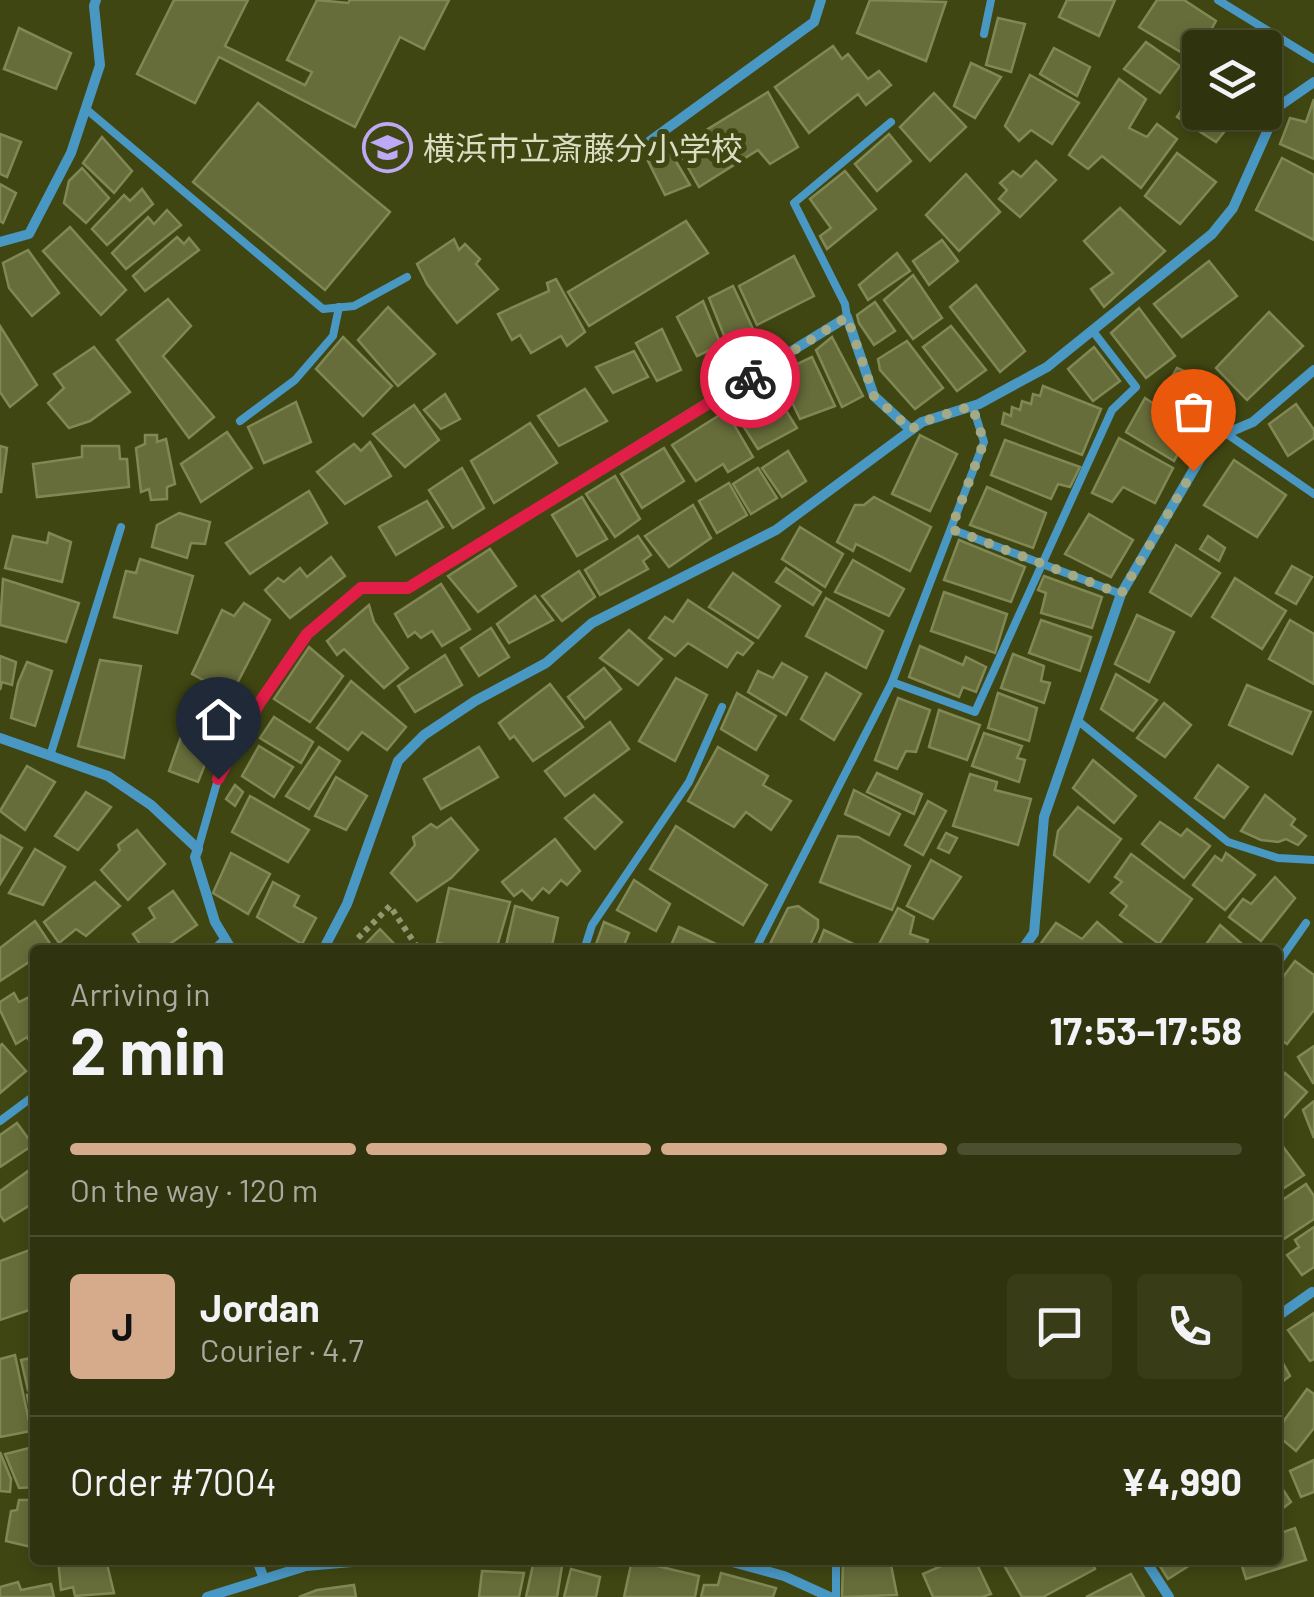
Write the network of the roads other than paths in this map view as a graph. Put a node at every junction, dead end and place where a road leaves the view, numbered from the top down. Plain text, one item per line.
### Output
1 (96, 0) edge
2 (821, 0) edge
3 (991, 0) edge
4 (1218, 0) edge
5 (984, 34) dead end
6 (1314, 59) edge
7 (1314, 82) edge
8 (86, 109) junction
9 (891, 122) dead end
10 (650, 140) dead end
11 (0, 242) edge
12 (408, 276) dead end
13 (339, 307) junction
14 (847, 317) junction
15 (1092, 330) junction
16 (1314, 370) edge
17 (972, 406) junction
18 (240, 421) dead end
19 (911, 430) junction
20 (1227, 434) junction
21 (1314, 494) edge
22 (121, 527) dead end
23 (951, 529) junction
24 (1041, 564) junction
25 (361, 588) joint
26 (1121, 594) junction
27 (892, 682) junction
28 (722, 707) dead end
29 (1077, 720) junction
30 (0, 738) edge
31 (50, 756) junction
32 (198, 849) junction
33 (1314, 860) edge
34 (1306, 923) dead end
35 (229, 945) edge
36 (326, 945) edge
37 (586, 945) edge
38 (758, 945) edge
39 (1025, 945) edge
40 (1282, 957) edge
41 (30, 1099) edge
42 (0, 1121) edge
43 (1312, 1292) edge
44 (1282, 1313) edge
45 (259, 1565) edge
46 (318, 1565) edge
47 (743, 1565) edge
48 (836, 1565) edge
49 (1148, 1565) edge
50 (264, 1578) junction
51 (802, 1584) junction
52 (207, 1597) edge
53 (797, 1597) edge
54 (833, 1597) edge
55 (1168, 1597) edge

1 - 8 street
2 - 10 street
3 - 5 lane
4 - 6 lane
7 - 15 street
8 - 11 street
8 - 13 lane
9 - 14 lane
12 - 13 lane
13 - 18 lane
14 - 19 street
14 - 25 street
15 - 17 street
15 - 24 lane
16 - 20 street
17 - 19 street
17 - 23 lane
19 - 36 street
20 - 21 lane
20 - 26 street
22 - 31 lane
23 - 24 lane
23 - 27 lane
24 - 26 lane
24 - 27 lane
25 - 32 lane
26 - 29 street
27 - 38 lane
28 - 37 lane
29 - 33 lane
29 - 39 street
30 - 31 street
31 - 32 street
32 - 35 street
34 - 40 lane
41 - 42 lane
43 - 44 street
45 - 50 street
46 - 50 street
47 - 51 street
48 - 54 lane
49 - 55 street
50 - 52 street
51 - 53 street
51 - 54 street

